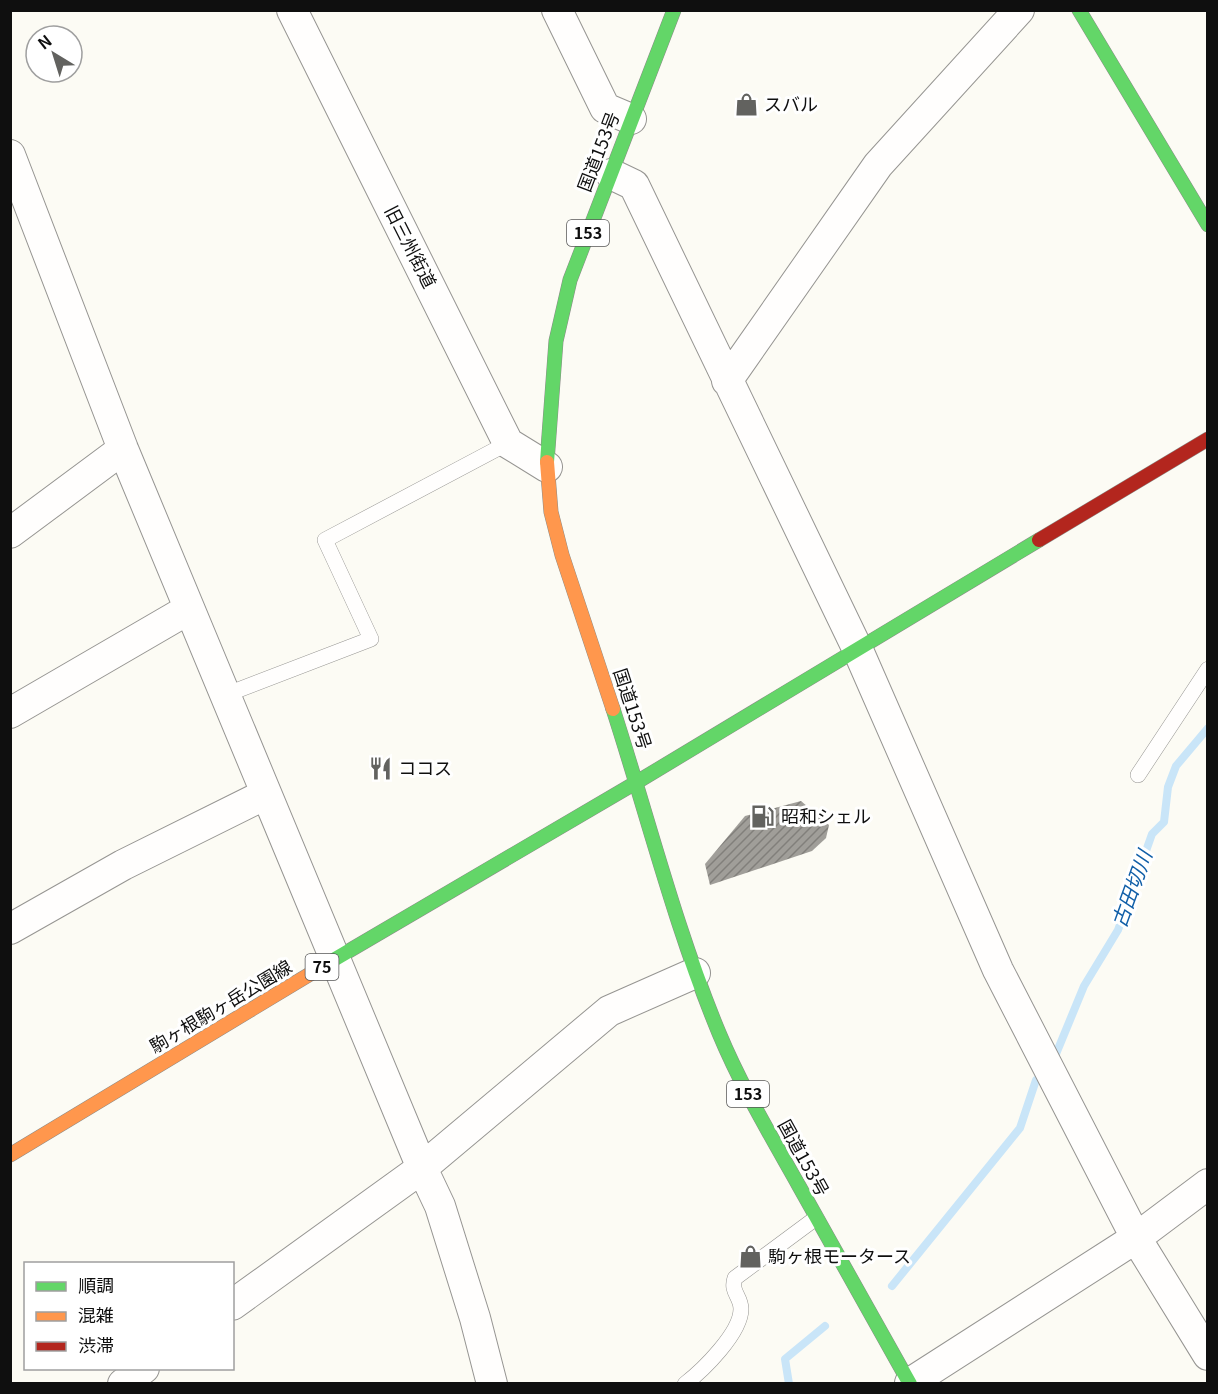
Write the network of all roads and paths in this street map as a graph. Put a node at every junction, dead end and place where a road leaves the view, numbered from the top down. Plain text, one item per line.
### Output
1 (292, 10) edge
2 (556, 10) edge
3 (674, 10) edge
4 (1019, 10) edge
5 (1079, 10) edge
6 (631, 118) junction
7 (10, 155) edge
8 (611, 174) junction
9 (1208, 225) edge
10 (727, 381) junction
11 (1208, 439) edge
12 (508, 443) junction
13 (123, 448) junction
14 (547, 467) junction
15 (10, 532) edge
16 (189, 609) junction
17 (857, 648) junction
18 (1208, 669) edge
19 (225, 694) junction
20 (10, 714) edge
21 (1138, 775) dead end
22 (637, 782) junction
23 (266, 794) junction
24 (10, 929) edge
25 (336, 959) junction
26 (695, 973) junction
27 (10, 1155) edge
28 (422, 1168) junction
29 (1208, 1184) edge
30 (816, 1218) junction
31 (1136, 1238) junction
32 (234, 1304) edge
33 (1208, 1355) edge
34 (141, 1370) edge
35 (123, 1383) edge
36 (492, 1383) edge
37 (685, 1383) edge
38 (910, 1383) edge

1 - 12 street, 旧三州街道
2 - 6 street
3 - 6 main road, 国道153号 / 153
4 - 10 street
5 - 9 main road
6 - 8 main road, 国道153号 / 153
7 - 13 street
8 - 10 street
8 - 14 main road, 国道153号 / 153
10 - 17 street
11 - 17 main road, 駒ヶ根駒ヶ岳公園線
12 - 14 street
12 - 19 lane
13 - 15 street
13 - 16 street
14 - 22 main road, 国道153号 / 153
16 - 19 street
16 - 20 street
17 - 22 main road, 駒ヶ根駒ヶ岳公園線
17 - 31 street
18 - 21 lane
19 - 23 street
22 - 25 main road, 駒ヶ根駒ヶ岳公園線 / 75
22 - 26 main road, 国道153号 / 153
23 - 24 street
23 - 25 street
25 - 27 main road, 駒ヶ根駒ヶ岳公園線 / 75
25 - 28 street
26 - 28 street
26 - 30 main road, 国道153号 / 153
28 - 32 street
28 - 36 street
29 - 31 street
30 - 37 lane
30 - 38 main road, 国道153号 / 153
31 - 33 street
31 - 38 street
34 - 35 street

